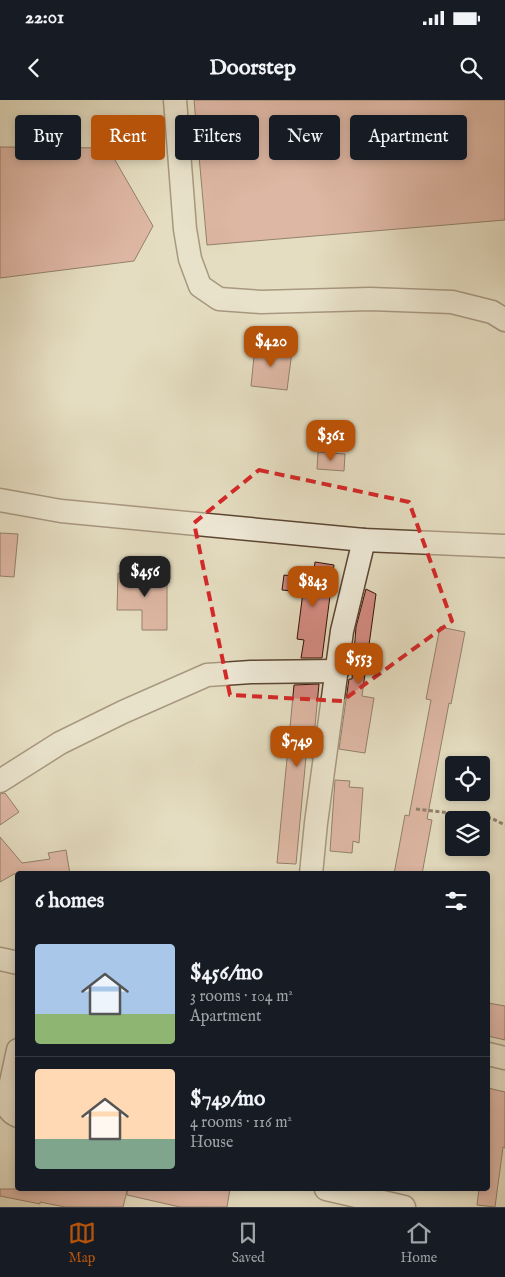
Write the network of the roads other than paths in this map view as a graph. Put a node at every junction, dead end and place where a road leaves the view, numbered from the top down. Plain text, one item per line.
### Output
1 (175, 100) edge
2 (505, 320) edge
3 (0, 500) edge
4 (364, 540) junction
5 (505, 546) edge
6 (337, 671) junction
7 (0, 782) edge
8 (311, 871) edge
9 (0, 959) edge
10 (15, 962) edge
11 (490, 1054) edge
12 (505, 1058) edge
13 (15, 1064) edge
14 (15, 1114) edge
15 (337, 1191) edge
16 (400, 1202) edge

1 - 2 street
3 - 4 street
4 - 5 street
4 - 6 street
6 - 7 street
6 - 8 street
9 - 10 street
11 - 12 street
13 - 14 street
15 - 16 street

